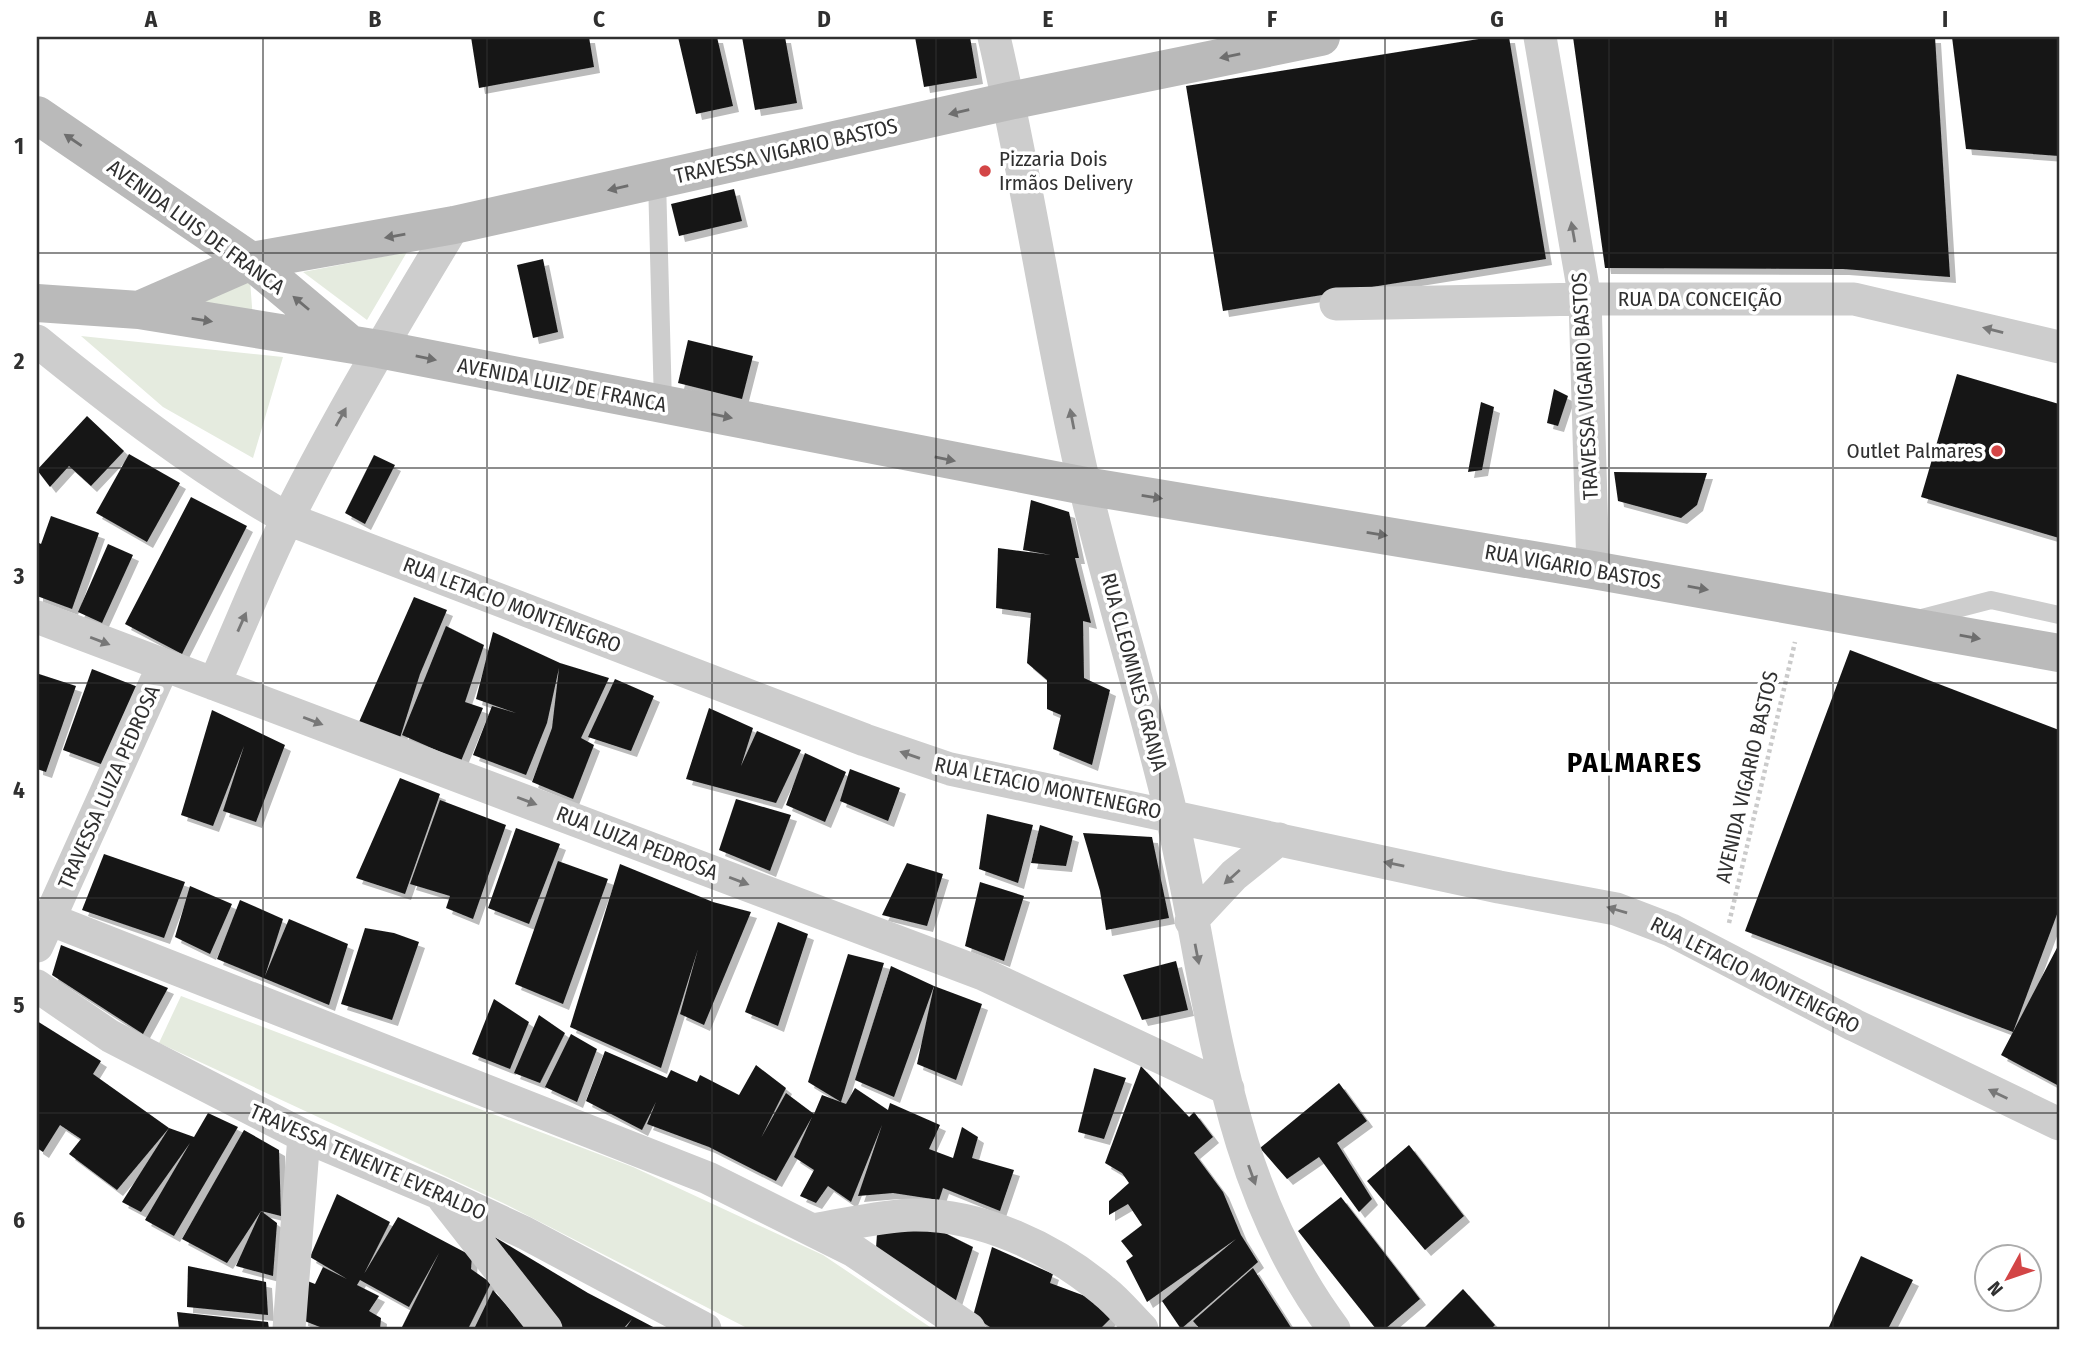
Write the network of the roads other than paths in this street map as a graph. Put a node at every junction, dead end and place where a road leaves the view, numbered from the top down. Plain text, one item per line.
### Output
1 (994, 37) edge
2 (1321, 37) edge
3 (1539, 37) edge
4 (1009, 101) junction
5 (37, 115) edge
6 (657, 180) junction
7 (454, 225) junction
8 (251, 261) junction
9 (1585, 299) junction
10 (37, 303) edge
11 (1336, 304) dead end
12 (139, 310) junction
13 (37, 341) edge
14 (2059, 346) edge
15 (365, 347) junction
16 (663, 404) junction
17 (1085, 486) junction
18 (288, 519) junction
19 (1593, 570) junction
20 (2059, 615) edge
21 (37, 617) edge
22 (1901, 624) junction
23 (2059, 653) edge
24 (163, 666) junction
25 (214, 684) junction
26 (1171, 815) junction
27 (1279, 839) junction
28 (1191, 921) junction
29 (43, 932) edge
30 (37, 986) edge
31 (1228, 1089) junction
32 (2059, 1124) edge
33 (304, 1136) junction
34 (439, 1193) junction
35 (812, 1230) junction
36 (289, 1329) edge
37 (546, 1329) edge
38 (705, 1329) edge
39 (969, 1329) edge
40 (1142, 1329) edge
41 (1334, 1329) edge

1 - 4 street, RUA CLEOMINES GRANJA
2 -> 4 main road, TRAVESSA VIGARIO BASTOS
9 -> 3 street, TRAVESSA VIGARIO BASTOS
4 -> 6 main road, TRAVESSA VIGARIO BASTOS
17 -> 4 street, RUA CLEOMINES GRANJA
8 -> 5 main road, AVENIDA LUIS DE FRANCA
6 -> 7 main road, TRAVESSA VIGARIO BASTOS
6 - 16 lane
7 -> 8 main road, TRAVESSA VIGARIO BASTOS
7 - 15 street
8 - 12 main road, TRAVESSA VIGARIO BASTOS
15 -> 8 main road, AVENIDA LUIS DE FRANCA
9 - 11 street, RUA DA CONCEIÇÃO
14 -> 9 street, RUA DA CONCEIÇÃO
9 - 19 street, TRAVESSA VIGARIO BASTOS
10 - 12 main road, AVENIDA LUIZ DE FRANCA
12 -> 15 main road, AVENIDA LUIZ DE FRANCA
13 - 18 street, RUA LETACIO MONTENEGRO
15 -> 16 main road, AVENIDA LUIZ DE FRANCA
18 -> 15 street
16 -> 17 main road, AVENIDA LUIZ DE FRANCA
17 -> 19 main road, RUA VIGARIO BASTOS
17 - 26 street, RUA CLEOMINES GRANJA
25 -> 18 street
26 -> 18 street, RUA LETACIO MONTENEGRO
19 -> 22 main road, RUA VIGARIO BASTOS
20 - 22 lane
21 -> 24 street, RUA LUIZA PEDROSA
22 -> 23 main road, RUA VIGARIO BASTOS
24 - 25 street, RUA LUIZA PEDROSA
24 - 29 street, TRAVESSA LUIZA PEDROSA
25 -> 31 street, RUA LUIZA PEDROSA
26 - 27 street, RUA LETACIO MONTENEGRO
26 - 28 street, RUA CLEOMINES GRANJA
27 -> 28 street
32 -> 27 street, RUA LETACIO MONTENEGRO
28 -> 31 street, RUA CLEOMINES GRANJA
29 - 35 street
30 - 33 street, TRAVESSA TENENTE EVERALDO
31 -> 41 street, RUA CLEOMINES GRANJA
33 - 34 street, TRAVESSA TENENTE EVERALDO
33 - 36 street
34 - 37 street
34 - 38 street, TRAVESSA TENENTE EVERALDO
35 - 39 street
35 - 40 street

